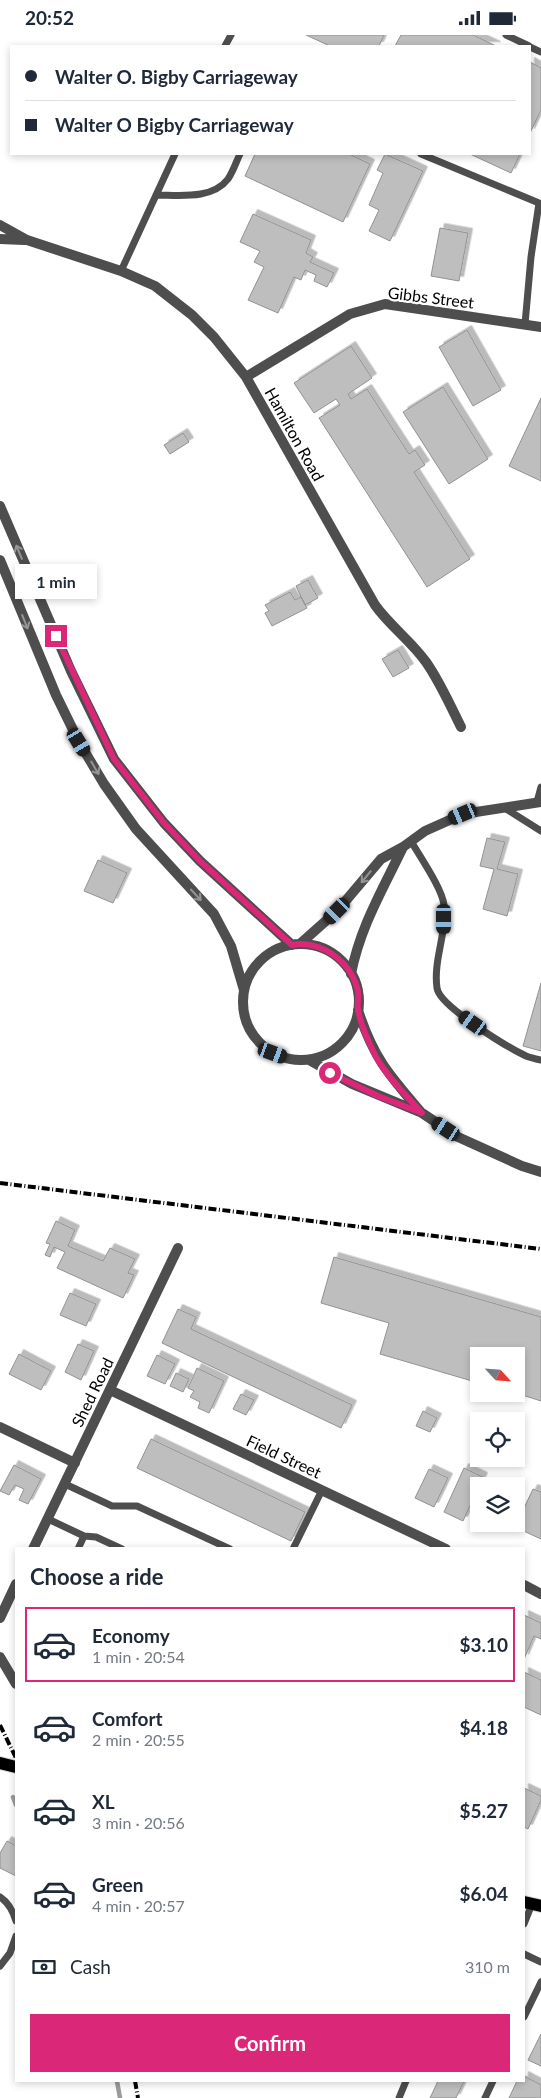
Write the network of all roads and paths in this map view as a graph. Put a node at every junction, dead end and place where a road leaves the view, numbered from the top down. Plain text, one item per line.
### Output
1 (506, 35) edge
2 (528, 45) edge
3 (175, 155) edge
4 (240, 155) edge
5 (424, 155) edge
6 (156, 195) junction
7 (540, 201) edge
8 (0, 225) edge
9 (0, 239) edge
10 (27, 240) junction
11 (120, 271) junction
12 (525, 324) junction
13 (541, 327) edge
14 (246, 377) junction
15 (0, 506) edge
16 (0, 560) edge
17 (461, 727) dead end
18 (541, 787) edge
19 (539, 802) edge
20 (503, 806) junction
21 (541, 831) edge
22 (407, 844) junction
23 (296, 944) junction
24 (351, 974) junction
25 (244, 990) junction
26 (358, 1010) junction
27 (541, 1059) edge
28 (309, 1060) junction
29 (422, 1113) junction
30 (541, 1173) edge
31 (178, 1248) dead end
32 (110, 1390) junction
33 (0, 1427) edge
34 (75, 1463) junction
35 (64, 1484) junction
36 (322, 1490) junction
37 (48, 1519) junction
38 (84, 1536) junction
39 (34, 1547) edge
40 (79, 1547) edge
41 (118, 1547) edge
42 (226, 1547) edge
43 (295, 1547) edge
44 (442, 1547) edge
45 (525, 1585) edge
46 (15, 1586) edge
47 (541, 1593) edge
48 (0, 1618) edge
49 (0, 1657) edge
50 (15, 1683) edge
51 (0, 1763) edge
52 (15, 1767) edge
53 (0, 1897) edge
54 (532, 1904) edge
55 (15, 1918) edge
56 (525, 1922) edge
57 (15, 1940) edge
58 (525, 1954) edge
59 (541, 1962) edge
60 (0, 1966) edge
61 (541, 1982) edge
62 (525, 2015) edge
63 (406, 2082) edge
64 (493, 2082) edge
65 (398, 2098) edge
66 (485, 2098) edge

1 - 2 lane
3 - 6 lane
4 - 6 lane
5 - 7 lane
6 - 11 lane
7 - 12 lane
8 - 10 street, Hamilton Road
9 - 10 street, Hamilton Road
10 - 11 street, Hamilton Road
11 - 14 street, Hamilton Road
12 - 13 street, Gibbs Street
12 - 14 street, Gibbs Street
14 - 17 street, Hamilton Road
23 -> 15 street
16 -> 25 street
18 - 19 lane
19 - 20 street
20 - 21 lane
20 - 22 street
22 -> 23 street
22 - 24 street
22 - 27 lane
23 - 24 street
23 - 25 street
24 - 26 street
25 - 28 street
26 - 28 street
26 - 29 street
28 - 29 street
29 - 30 street
31 - 32 street, Shed Road
32 - 34 street, Shed Road
32 - 36 street, Field Street
33 - 34 street
34 - 35 street, Shed Road
35 - 37 street, Shed Road
35 - 42 lane
36 - 43 lane
36 - 44 street, Field Street
37 - 38 lane
37 - 39 street, Shed Road
38 - 40 lane
38 - 41 lane
45 - 47 street
46 - 48 street
49 - 50 street
51 - 52 main road
53 - 55 lane
54 - 56 lane
57 - 60 lane
58 - 59 lane
61 - 62 lane
63 - 65 lane
64 - 66 lane

